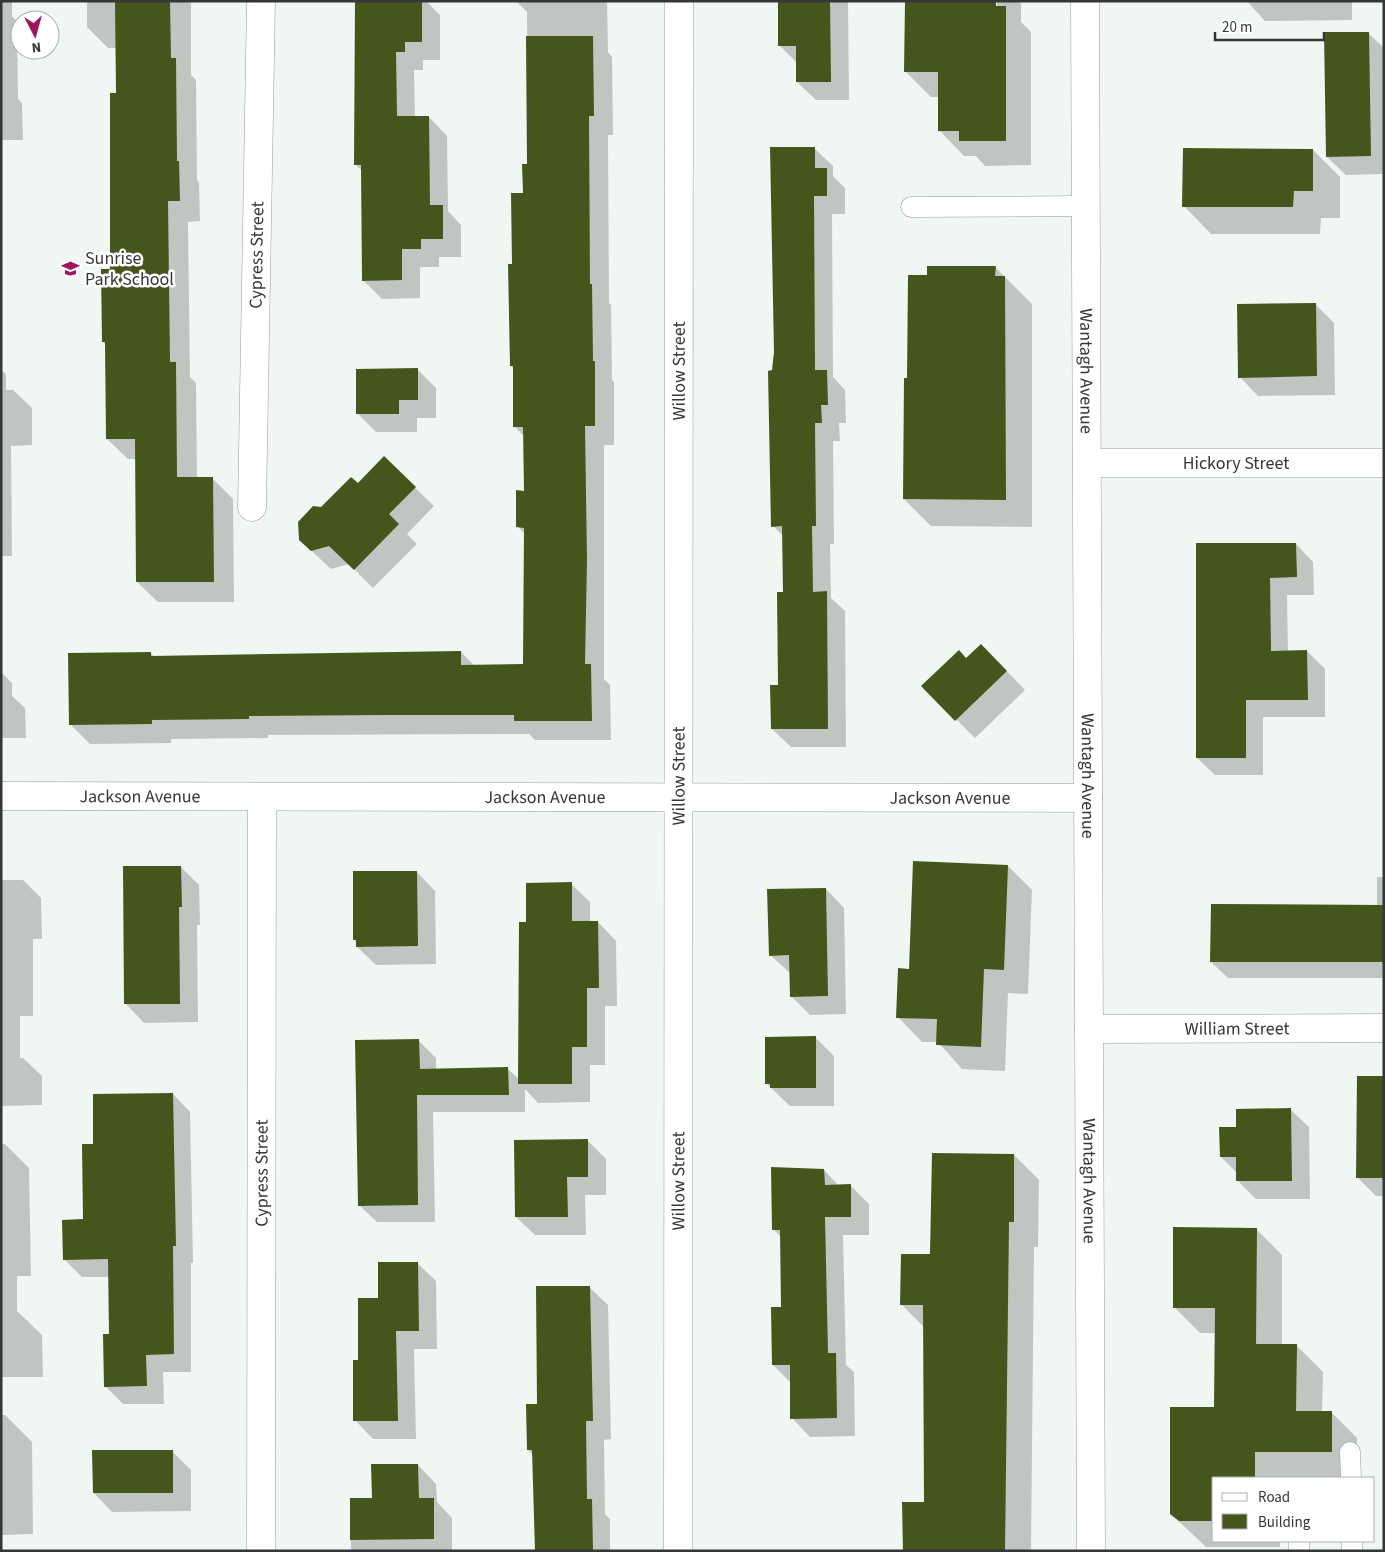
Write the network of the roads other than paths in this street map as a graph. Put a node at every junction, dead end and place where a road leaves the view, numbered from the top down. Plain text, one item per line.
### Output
1 (261, 1) edge
2 (679, 1) edge
3 (1085, 1) edge
4 (1086, 206) junction
5 (911, 207) dead end
6 (1384, 463) edge
7 (1087, 464) junction
8 (252, 507) dead end
9 (1, 796) edge
10 (262, 797) junction
11 (678, 797) junction
12 (1088, 798) junction
13 (1384, 1028) edge
14 (1089, 1029) junction
15 (1350, 1452) dead end
16 (1350, 1477) edge
17 (260, 1551) edge
18 (678, 1551) edge
19 (1091, 1551) edge

1 - 8 street, Cypress Street
2 - 11 street, Willow Street
3 - 4 street, Wantagh Avenue
4 - 5 lane
4 - 7 street, Wantagh Avenue
6 - 7 street, Hickory Street
7 - 12 street, Wantagh Avenue
9 - 10 street, Jackson Avenue
10 - 11 street, Jackson Avenue
10 - 17 street, Cypress Street
11 - 12 street, Jackson Avenue
11 - 18 street, Willow Street
12 - 14 street, Wantagh Avenue
13 - 14 street, William Street
14 - 19 street, Wantagh Avenue
15 - 16 lane

